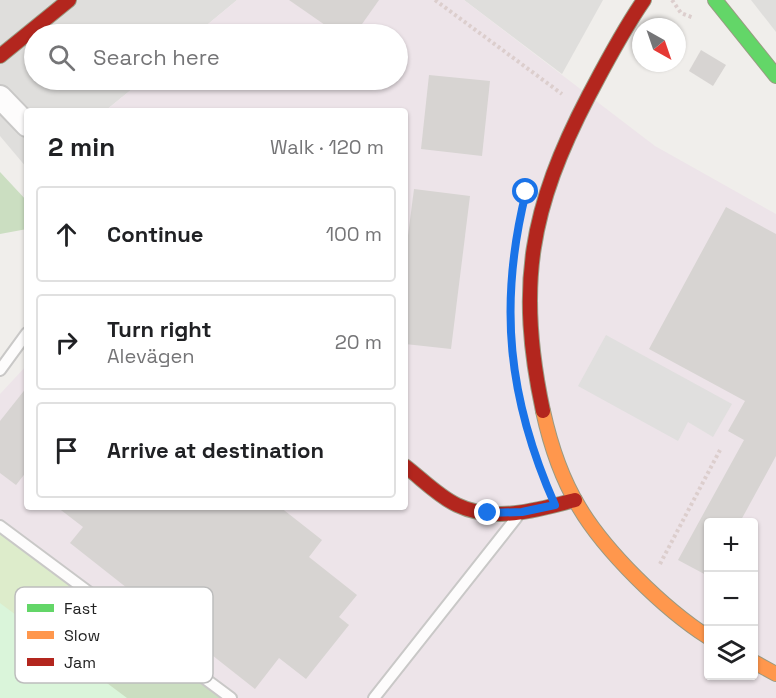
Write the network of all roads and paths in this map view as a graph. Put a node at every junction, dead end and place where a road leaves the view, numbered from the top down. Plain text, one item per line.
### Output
1 (69, 0) edge
2 (435, 0) edge
3 (644, 0) edge
4 (715, 0) edge
5 (39, 24) edge
6 (24, 37) edge
7 (0, 56) edge
8 (776, 76) edge
9 (570, 88) dead end
10 (0, 97) edge
11 (24, 123) edge
12 (24, 337) edge
13 (0, 370) edge
14 (720, 450) dead end
15 (408, 468) edge
16 (575, 500) junction
17 (522, 512) junction
18 (0, 526) edge
19 (82, 587) edge
20 (648, 589) junction
21 (704, 635) edge
22 (758, 665) edge
23 (776, 674) edge
24 (211, 683) edge
25 (231, 698) edge
26 (374, 698) edge

1 - 5 street
2 - 9 path
3 - 16 street
4 - 8 street
6 - 7 street
10 - 11 street
12 - 13 lane
14 - 20 path
15 - 17 street
16 - 17 street
16 - 20 street
17 - 26 lane
18 - 19 lane
20 - 21 street
22 - 23 street
24 - 25 lane

